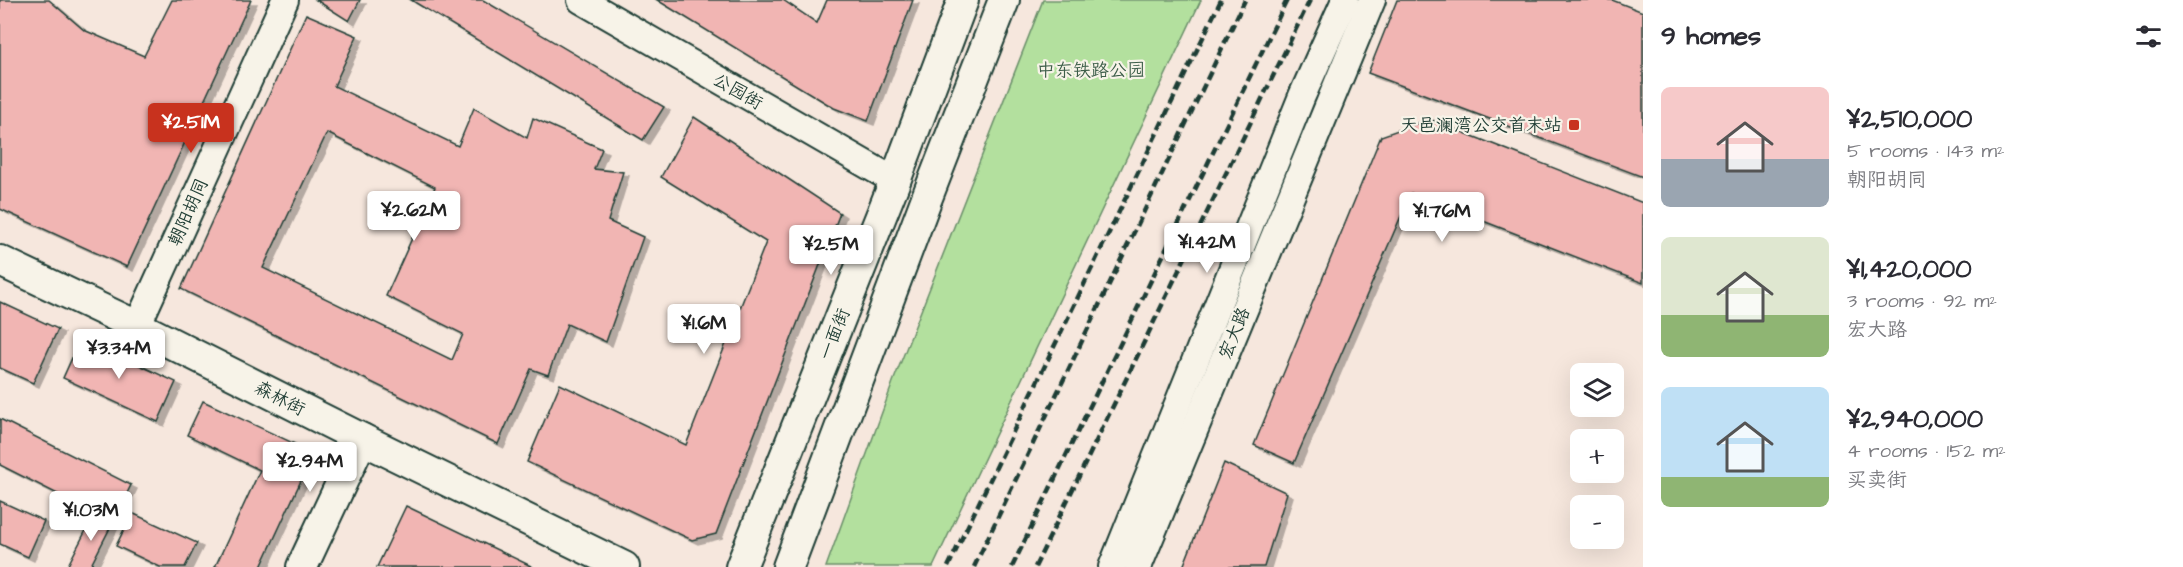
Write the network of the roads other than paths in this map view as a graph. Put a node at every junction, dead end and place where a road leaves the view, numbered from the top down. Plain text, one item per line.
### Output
1 (285, 0) edge
2 (581, 0) edge
3 (963, 0) edge
4 (1004, 0) edge
5 (1345, 0) edge
6 (1372, 0) edge
7 (895, 181) junction
8 (0, 261) edge
9 (136, 326) junction
10 (362, 439) junction
11 (302, 567) edge
12 (624, 567) edge
13 (741, 567) edge
14 (788, 567) edge
15 (1112, 567) edge
16 (1138, 567) edge

1 - 9 street, 朝阳胡同
2 - 7 street, 公园街
3 - 7 main road, 一面街
4 - 14 main road
5 - 15 street, 宏大路
6 - 16 street, 宏大路
7 - 13 main road, 一面街
8 - 9 main road, 森林街
9 - 10 main road, 森林街
10 - 11 main road
10 - 12 main road, 森林街

